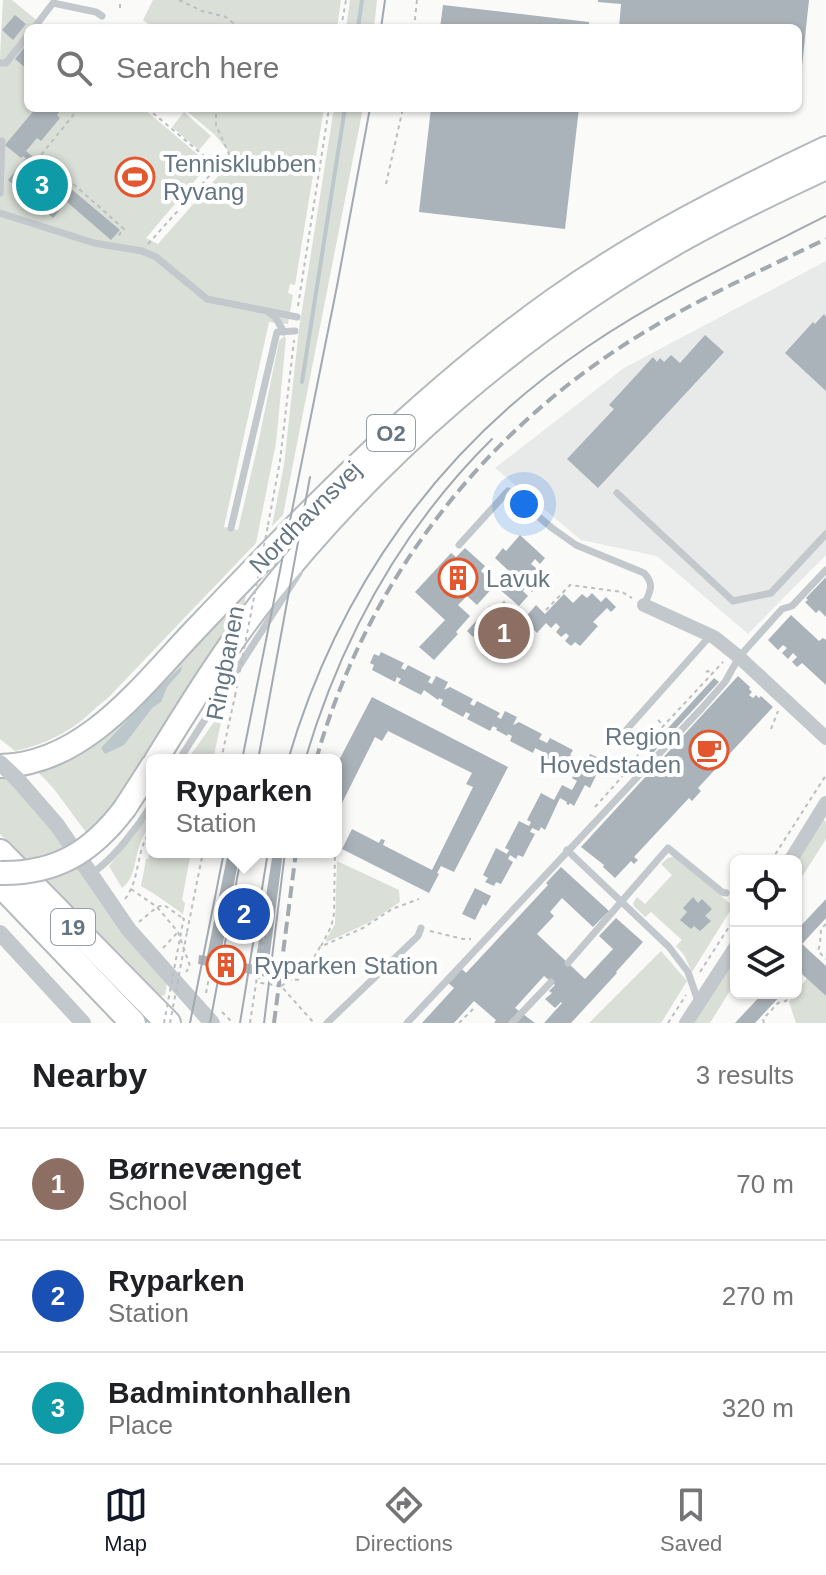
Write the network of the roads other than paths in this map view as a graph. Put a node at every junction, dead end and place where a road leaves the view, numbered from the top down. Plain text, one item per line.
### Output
1 (102, 16) dead end
2 (37, 24) edge
3 (24, 40) edge
4 (0, 63) edge
5 (0, 141) edge
6 (826, 148) edge
7 (826, 168) edge
8 (780, 180) junction
9 (0, 193) edge
10 (748, 195) junction
11 (716, 211) junction
12 (0, 213) edge
13 (266, 311) junction
14 (297, 317) dead end
15 (295, 331) dead end
16 (284, 332) junction
17 (617, 493) dead end
18 (338, 514) junction
19 (231, 528) dead end
20 (826, 534) edge
21 (459, 545) dead end
22 (826, 570) edge
23 (644, 605) joint
24 (710, 636) junction
25 (736, 654) junction
26 (620, 737) dead end
27 (826, 738) edge
28 (160, 754) edge
29 (183, 754) edge
30 (6, 769) edge
31 (146, 775) edge
32 (826, 803) edge
33 (146, 812) edge
34 (567, 850) junction
35 (0, 852) edge
36 (794, 855) edge
37 (0, 873) edge
38 (90, 874) junction
39 (0, 884) edge
40 (726, 893) dead end
41 (622, 901) junction
42 (421, 928) road end
43 (0, 933) edge
44 (730, 955) edge
45 (568, 963) dead end
46 (551, 982) dead end
47 (699, 1003) junction
48 (83, 1023) edge
49 (133, 1023) edge
50 (167, 1023) edge
51 (212, 1023) edge
52 (327, 1023) edge
53 (407, 1023) edge
54 (512, 1023) edge
55 (686, 1023) edge

1 - 2 lane
3 - 4 lane
5 - 9 lane
6 - 8 highway, Nordhavnsvej / O2
7 - 8 highway, Nordhavnsvej / O2
8 - 10 lane
8 - 10 lane
8 - 11 highway, Nordhavnsvej / O2
10 - 11 lane
10 - 11 lane
11 - 18 highway, Nordhavnsvej / O2
11 - 30 highway, Nordhavnsvej / O2
12 - 13 lane
13 - 14 lane
13 - 16 lane
15 - 16 lane
16 - 19 lane
17 - 20 lane
18 - 28 highway, Nordhavnsvej / O2
18 - 29 lane
21 - 23 lane
22 - 25 lane
23 - 24 street
24 - 25 street
24 - 26 lane
25 - 27 street
25 - 34 lane
30 - 38 street
31 - 37 highway, bridge
32 - 36 street
33 - 38 lane
34 - 41 lane
34 - 53 lane
35 - 50 highway, 19
38 - 51 street
39 - 49 highway, 19
40 - 41 lane
41 - 45 lane
41 - 47 lane
42 - 52 lane
43 - 48 street
44 - 47 street
46 - 54 lane
47 - 55 street

